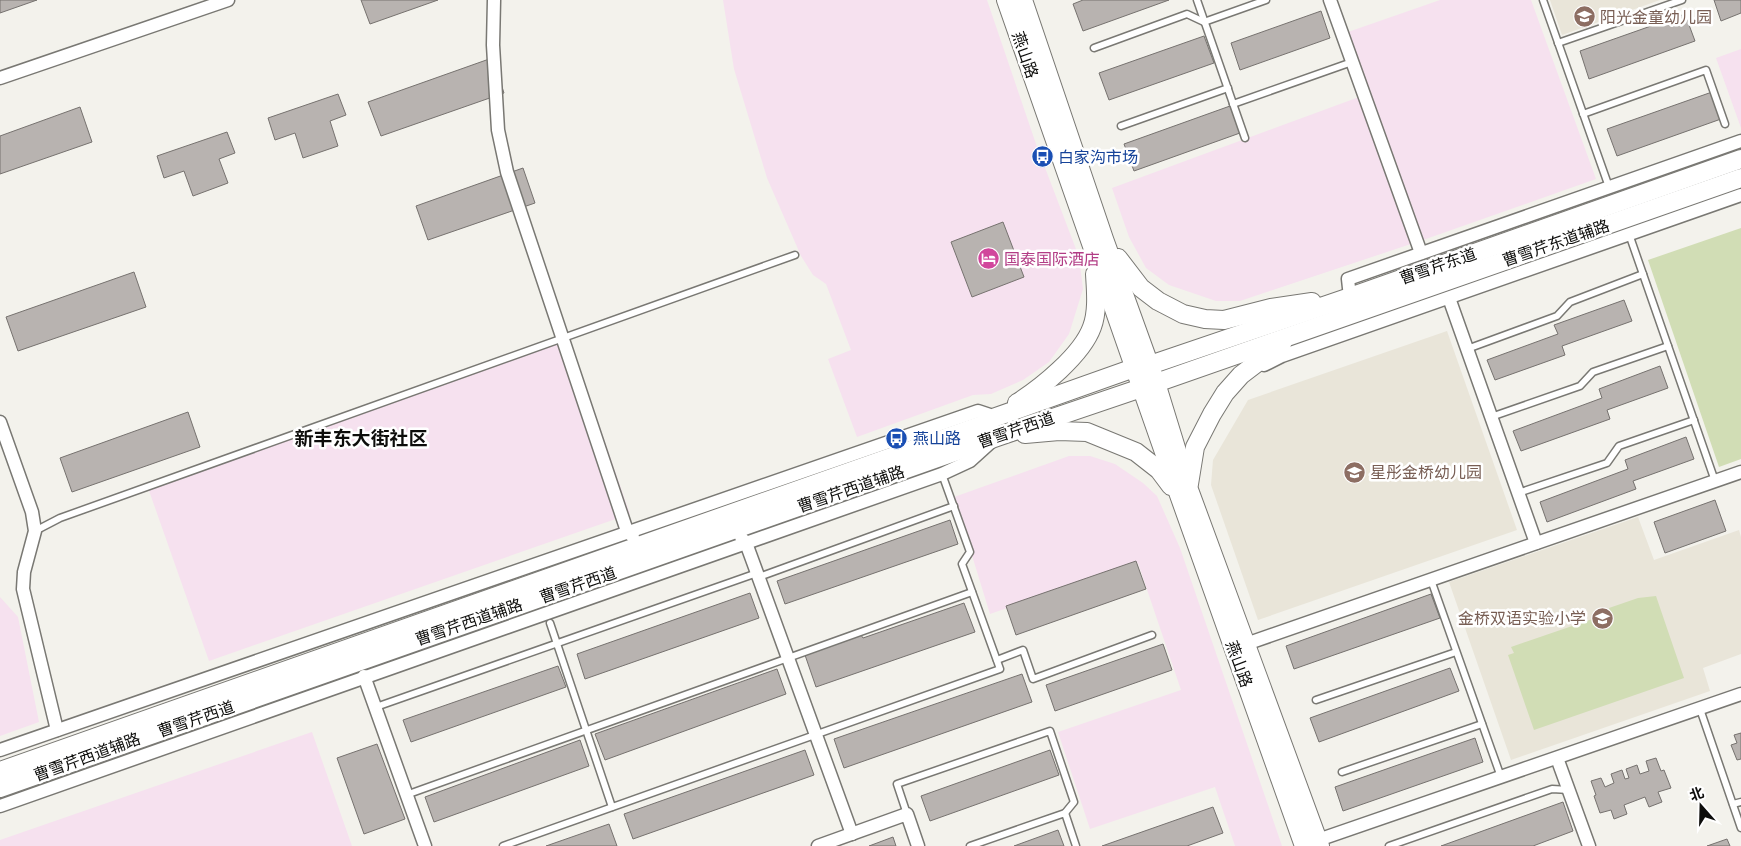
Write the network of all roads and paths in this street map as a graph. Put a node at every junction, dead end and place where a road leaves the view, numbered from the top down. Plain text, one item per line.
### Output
1 (228, 0) edge
2 (494, 0) edge
3 (1006, 0) edge
4 (1023, 0) edge
5 (1197, 0) edge
6 (1266, 0) edge
7 (1330, 0) edge
8 (1543, 0) edge
9 (1682, 0) edge
10 (1204, 22) junction
11 (1558, 44) junction
12 (1094, 48) dead end
13 (1352, 62) junction
14 (0, 78) edge
15 (1228, 88) junction
16 (1233, 104) junction
17 (1583, 114) junction
18 (1725, 124) dead end
19 (1121, 126) dead end
20 (1245, 138) dead end
21 (1741, 141) edge
22 (1741, 159) edge
23 (1741, 178) edge
24 (1609, 187) junction
25 (1741, 195) edge
26 (1629, 234) junction
27 (1104, 239) junction
28 (1421, 253) junction
29 (1094, 254) junction
30 (795, 256) dead end
31 (1643, 274) junction
32 (1350, 297) junction
33 (1449, 298) junction
34 (1296, 334) junction
35 (562, 338) junction
36 (1668, 346) junction
37 (1467, 349) junction
38 (1142, 367) junction
39 (1241, 375) junction
40 (1149, 385) junction
41 (996, 417) junction
42 (1491, 418) junction
43 (1694, 420) junction
44 (0, 422) edge
45 (997, 437) junction
46 (1741, 472) edge
47 (942, 474) junction
48 (1715, 482) junction
49 (1184, 491) junction
50 (1518, 493) junction
51 (954, 506) junction
52 (35, 531) junction
53 (627, 531) junction
54 (741, 536) junction
55 (1536, 544) junction
56 (642, 545) junction
57 (758, 575) junction
58 (1431, 580) junction
59 (972, 592) junction
60 (550, 623) dead end
61 (1152, 635) dead end
62 (557, 644) junction
63 (1246, 644) junction
64 (1456, 652) junction
65 (788, 658) junction
66 (997, 660) junction
67 (364, 676) junction
68 (1741, 694) edge
69 (1316, 700) dead end
70 (376, 707) junction
71 (1700, 708) junction
72 (1482, 724) junction
73 (57, 730) junction
74 (586, 730) junction
75 (816, 734) junction
76 (0, 750) edge
77 (1557, 758) junction
78 (0, 771) edge
79 (1342, 772) dead end
80 (1500, 777) junction
81 (0, 788) edge
82 (1568, 790) junction
83 (406, 795) junction
84 (1741, 802) edge
85 (1733, 804) junction
86 (0, 806) edge
87 (612, 807) junction
88 (1065, 813) junction
89 (907, 814) junction
90 (1741, 828) edge
91 (852, 834) junction
92 (1314, 844) edge
93 (425, 846) edge
94 (503, 846) edge
95 (818, 846) edge
96 (918, 846) edge
97 (970, 846) edge
98 (1076, 846) edge
99 (1389, 846) edge
100 (1589, 846) edge

1 - 14 street
2 - 35 street
3 - 29 main road, 燕山路
4 - 27 main road, 燕山路
5 - 10 lane
6 - 10 lane
7 - 13 street
8 - 11 lane
9 - 11 lane
10 - 12 lane
10 - 15 lane
11 - 17 lane
13 - 16 lane
13 - 28 street
15 - 16 lane
15 - 19 lane
16 - 20 lane
17 - 18 lane
17 - 24 lane
21 - 24 street
22 - 32 main road, 曹雪芹东道
23 - 34 main road, 曹雪芹东道
24 - 28 street
25 - 26 street, 曹雪芹东道辅路
26 - 31 lane
26 - 33 street, 曹雪芹东道辅路
27 - 32 main road
27 - 38 main road, 燕山路
28 - 32 street
29 - 38 main road, 燕山路
29 - 41 main road
30 - 35 lane
31 - 36 lane
31 - 37 lane
32 - 38 main road, 曹雪芹东道
33 - 37 street
33 - 39 street, 曹雪芹东道辅路
34 - 39 main road
34 - 40 main road, 曹雪芹东道
35 - 52 lane
35 - 53 street
36 - 42 lane
36 - 43 lane
37 - 42 street
38 - 40 main road, 燕山路
38 - 41 main road, 曹雪芹西道
39 - 49 main road
40 - 45 main road, 曹雪芹西道
40 - 49 main road, 燕山路
41 - 53 street, 曹雪芹西道辅路
41 - 56 main road, 曹雪芹西道
42 - 50 street
43 - 48 lane
43 - 50 lane
44 - 52 street
45 - 47 street, 曹雪芹西道辅路
45 - 49 main road
45 - 54 main road, 曹雪芹西道
46 - 48 street
47 - 51 lane
47 - 54 street, 曹雪芹西道辅路
48 - 55 street
49 - 63 main road, 燕山路
49 - 92 main road, 燕山路
50 - 55 street
51 - 57 lane
51 - 59 lane
52 - 73 street
53 - 56 street
53 - 73 street, 曹雪芹西道辅路
54 - 57 street
54 - 67 street, 曹雪芹西道辅路
54 - 81 main road, 曹雪芹西道
55 - 58 street
56 - 78 main road, 曹雪芹西道
57 - 62 lane
57 - 65 street
58 - 63 street
58 - 64 lane
59 - 65 lane
59 - 66 lane
60 - 62 lane
61 - 66 lane
62 - 70 lane
62 - 74 lane
63 - 92 main road, 燕山路
64 - 69 lane
64 - 72 lane
65 - 74 lane
65 - 75 street
66 - 75 lane
67 - 70 street
67 - 86 street, 曹雪芹西道辅路
68 - 71 street
70 - 83 street
71 - 77 street
71 - 85 lane
72 - 79 lane
72 - 80 lane
73 - 76 street, 曹雪芹西道辅路
74 - 83 lane
74 - 87 lane
75 - 87 lane
75 - 91 street
77 - 80 street
77 - 82 street
80 - 92 street
82 - 99 lane
82 - 100 street
83 - 93 street
84 - 85 lane
85 - 90 lane
87 - 94 lane
88 - 89 lane
88 - 97 lane
88 - 98 lane
89 - 91 street
89 - 96 street
91 - 95 street

